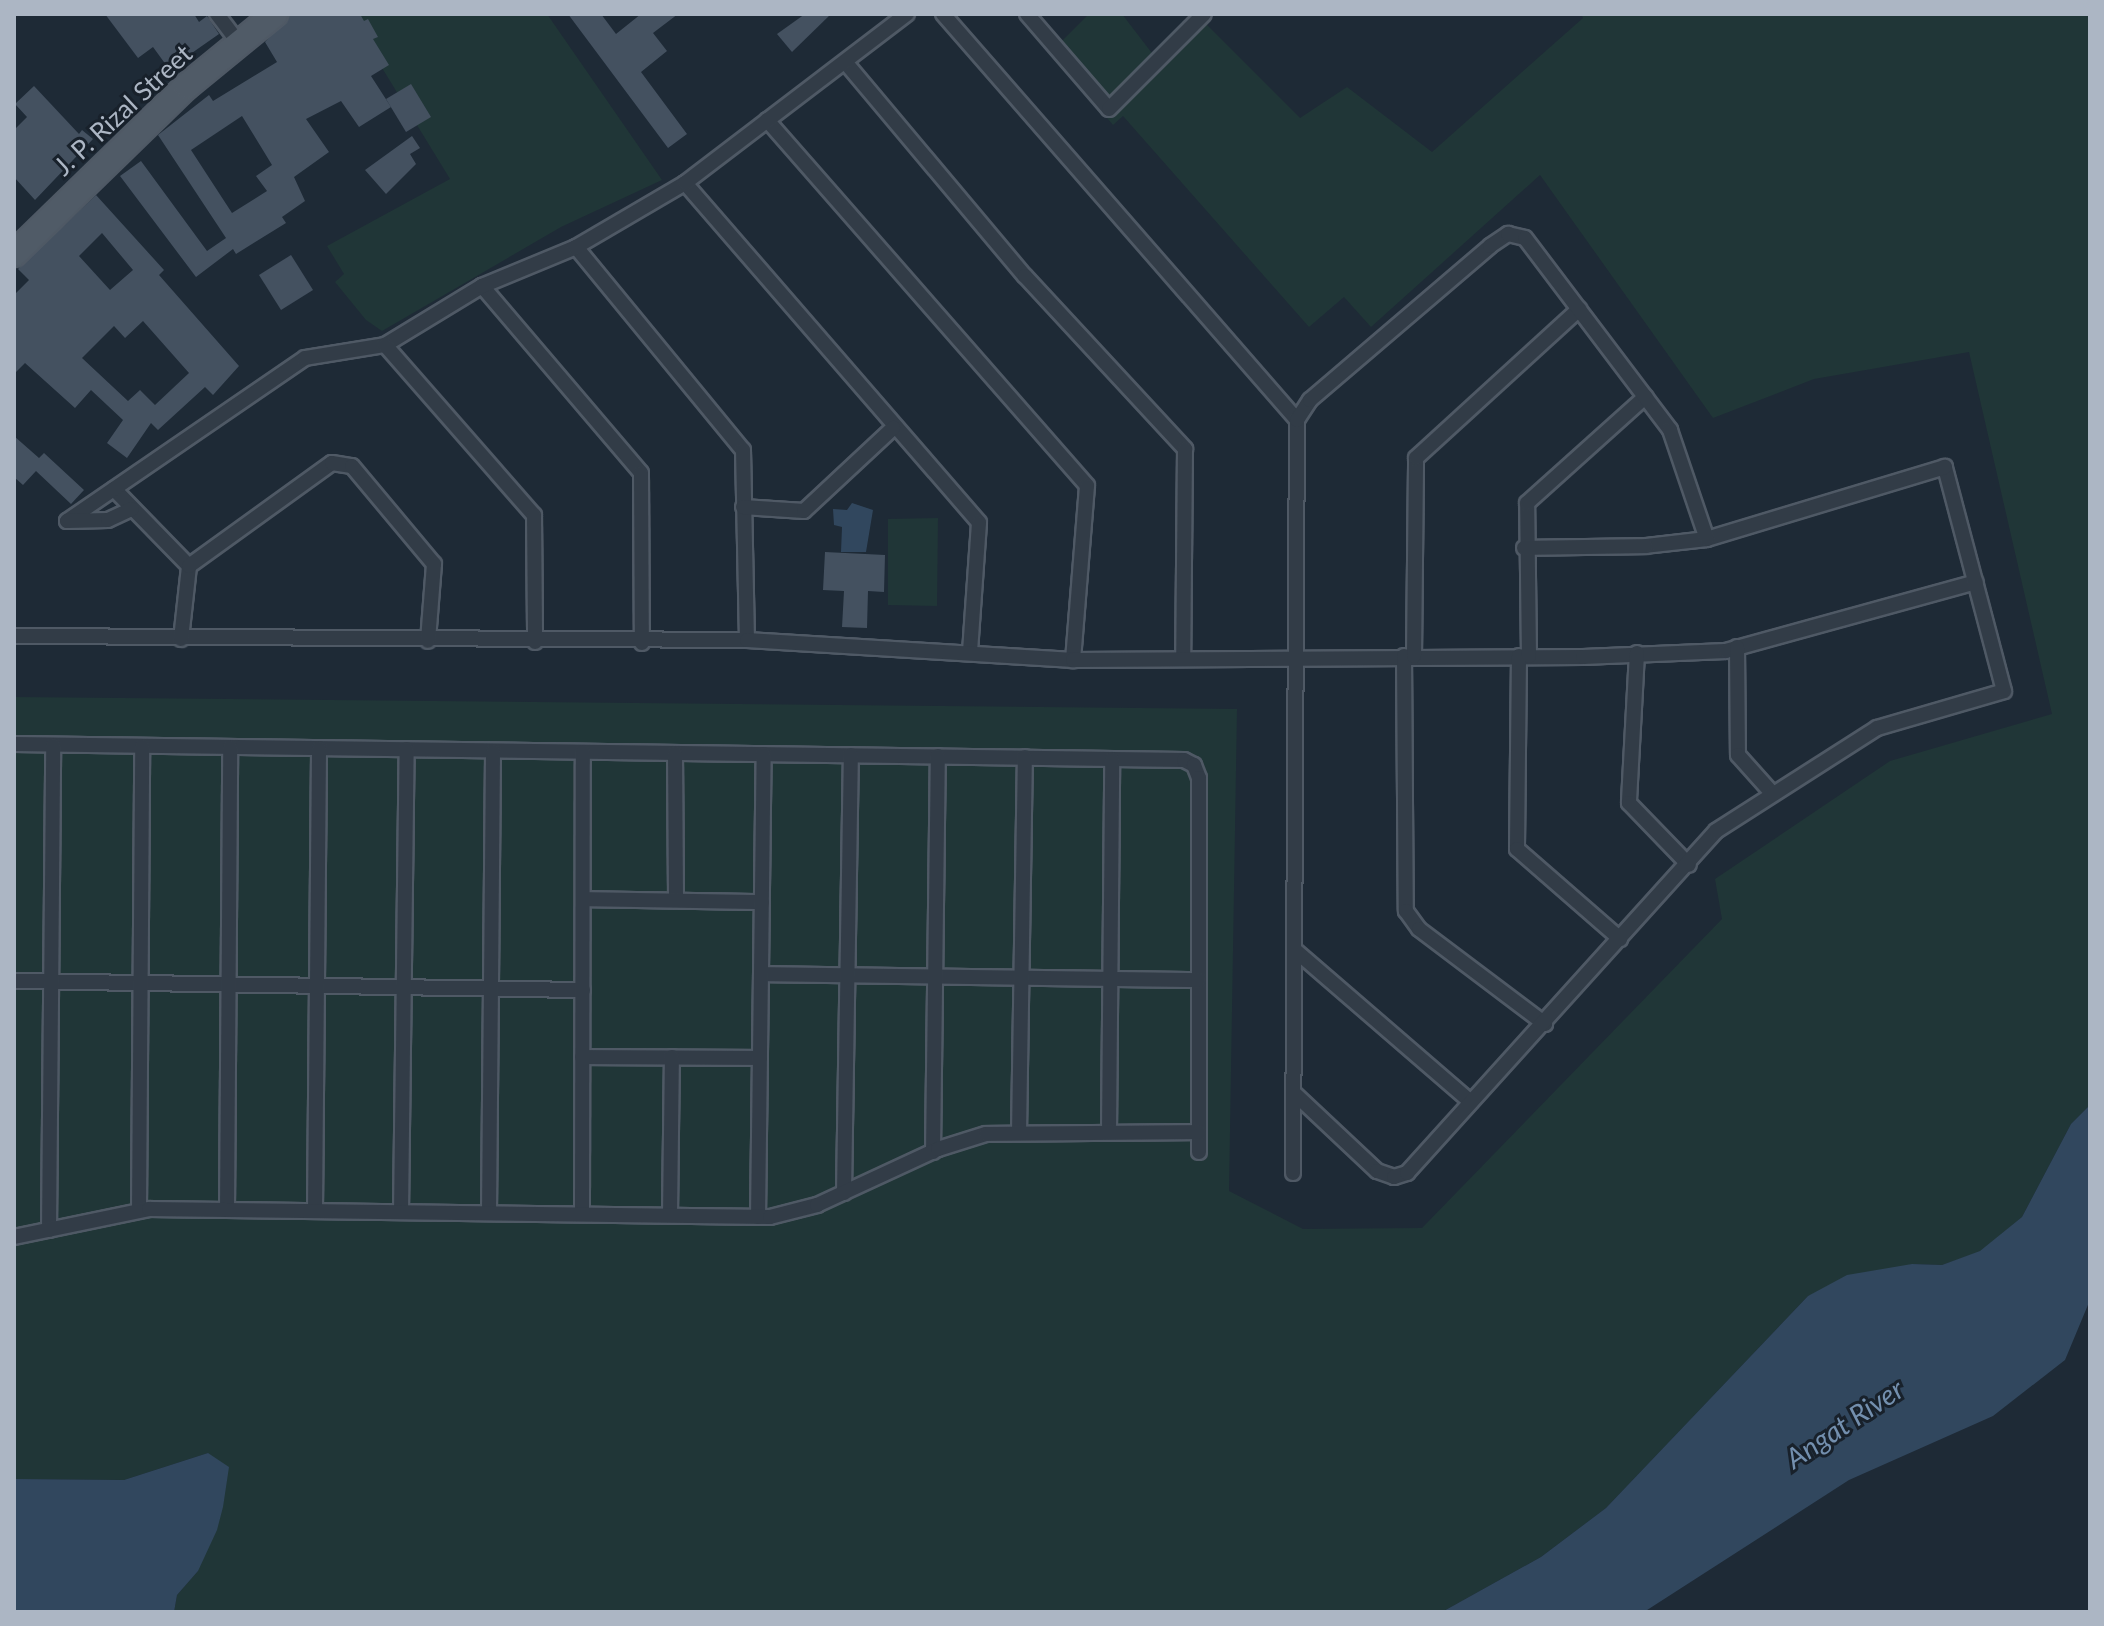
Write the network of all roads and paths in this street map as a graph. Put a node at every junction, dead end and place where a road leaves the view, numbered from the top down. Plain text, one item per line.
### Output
1 (217, 14) edge
2 (275, 14) edge
3 (907, 14) edge
4 (943, 14) edge
5 (1027, 14) edge
6 (1204, 14) edge
7 (239, 43) junction
8 (846, 63) junction
9 (767, 120) junction
10 (685, 183) junction
11 (576, 247) junction
12 (14, 254) edge
13 (482, 286) junction
14 (1579, 309) junction
15 (385, 345) junction
16 (1645, 397) junction
17 (1297, 420) junction
18 (893, 428) junction
19 (114, 489) junction
20 (743, 507) junction
21 (132, 509) junction
22 (1707, 539) junction
23 (1524, 548) junction
24 (189, 566) junction
25 (1976, 582) junction
26 (14, 636) edge
27 (181, 639) junction
28 (747, 640) junction
29 (428, 641) junction
30 (535, 642) junction
31 (642, 643) junction
32 (1737, 647) junction
33 (970, 652) junction
34 (1637, 653) junction
35 (1409, 656) junction
36 (1524, 656) junction
37 (1183, 659) junction
38 (1295, 659) junction
39 (1073, 660) junction
40 (14, 744) edge
41 (53, 745) junction
42 (142, 746) junction
43 (230, 747) junction
44 (319, 748) junction
45 (407, 749) junction
46 (493, 751) junction
47 (583, 752) junction
48 (675, 753) junction
49 (764, 754) junction
50 (851, 755) junction
51 (938, 756) junction
52 (1025, 757) junction
53 (1112, 759) junction
54 (1772, 793) junction
55 (1689, 865) junction
56 (584, 899) junction
57 (676, 900) junction
58 (762, 902) junction
59 (1620, 939) junction
60 (1296, 951) junction
61 (761, 974) junction
62 (847, 975) junction
63 (935, 976) junction
64 (1021, 978) junction
65 (1111, 979) junction
66 (1199, 980) junction
67 (14, 981) edge
68 (51, 982) junction
69 (141, 983) junction
70 (229, 984) junction
71 (317, 986) junction
72 (404, 987) junction
73 (491, 989) junction
74 (583, 990) junction
75 (1545, 1024) junction
76 (582, 1057) junction
77 (672, 1057) junction
78 (760, 1058) junction
79 (1294, 1093) junction
80 (1471, 1102) junction
81 (1109, 1132) junction
82 (1199, 1132) junction
83 (1019, 1133) junction
84 (933, 1152) junction
85 (1199, 1152) dead end
86 (1293, 1173) dead end
87 (844, 1193) junction
88 (139, 1210) junction
89 (227, 1210) junction
90 (315, 1211) junction
91 (401, 1212) junction
92 (489, 1213) junction
93 (582, 1214) junction
94 (670, 1215) junction
95 (758, 1217) junction
96 (49, 1230) junction
97 (14, 1237) edge

1 - 7 street
2 - 7 main road, J. P. Rizal Street
3 - 8 street
4 - 17 street
5 - 6 street
7 - 12 main road, J. P. Rizal Street
8 - 9 street
8 - 37 street
9 - 10 street
9 - 39 street
10 - 11 street
10 - 18 street
11 - 13 street
11 - 20 street
13 - 15 street
13 - 31 street
14 - 16 street
14 - 17 street
14 - 35 street
15 - 19 street
15 - 30 street
16 - 22 street
16 - 23 street
17 - 38 street
18 - 20 street
18 - 33 street
19 - 21 street
19 - 21 street
20 - 28 street
21 - 24 street
22 - 23 street
22 - 25 street
23 - 36 street
24 - 27 street
24 - 29 street
25 - 32 street
25 - 54 street
26 - 27 street
27 - 29 street
28 - 31 street
28 - 33 street
29 - 30 street
30 - 31 street
32 - 34 street
32 - 54 street
33 - 39 street
34 - 36 street
34 - 55 street
35 - 36 street
35 - 38 street
35 - 75 street
36 - 59 street
37 - 38 street
37 - 39 street
38 - 60 street
40 - 41 street
41 - 42 street
41 - 68 street
42 - 43 street
42 - 69 street
43 - 44 street
43 - 70 street
44 - 45 street
44 - 71 street
45 - 46 street
45 - 72 street
46 - 47 street
46 - 73 street
47 - 48 street
47 - 56 street
48 - 49 street
48 - 57 street
49 - 50 street
49 - 58 street
50 - 51 street
50 - 62 street
51 - 52 street
51 - 63 street
52 - 53 street
52 - 64 street
53 - 65 street
53 - 66 street
54 - 55 street
55 - 59 street
56 - 57 street
56 - 74 street
57 - 58 street
58 - 61 street
59 - 75 street
60 - 79 street
60 - 80 street
61 - 62 street
61 - 78 street
62 - 63 street
62 - 87 street
63 - 64 street
63 - 84 street
64 - 65 street
64 - 83 street
65 - 66 street
65 - 81 street
66 - 82 street
67 - 68 street
68 - 69 street
68 - 96 street
69 - 70 street
69 - 88 street
70 - 71 street
70 - 89 street
71 - 72 street
71 - 90 street
72 - 73 street
72 - 91 street
73 - 74 street
73 - 92 street
74 - 76 street
75 - 80 street
76 - 77 street
76 - 93 street
77 - 78 street
77 - 94 street
78 - 95 street
79 - 80 street
79 - 86 street
81 - 82 street
81 - 83 street
82 - 85 street
83 - 84 street
84 - 87 street
87 - 95 street
88 - 89 street
88 - 96 street
89 - 90 street
90 - 91 street
91 - 92 street
92 - 93 street
93 - 94 street
94 - 95 street
96 - 97 street

